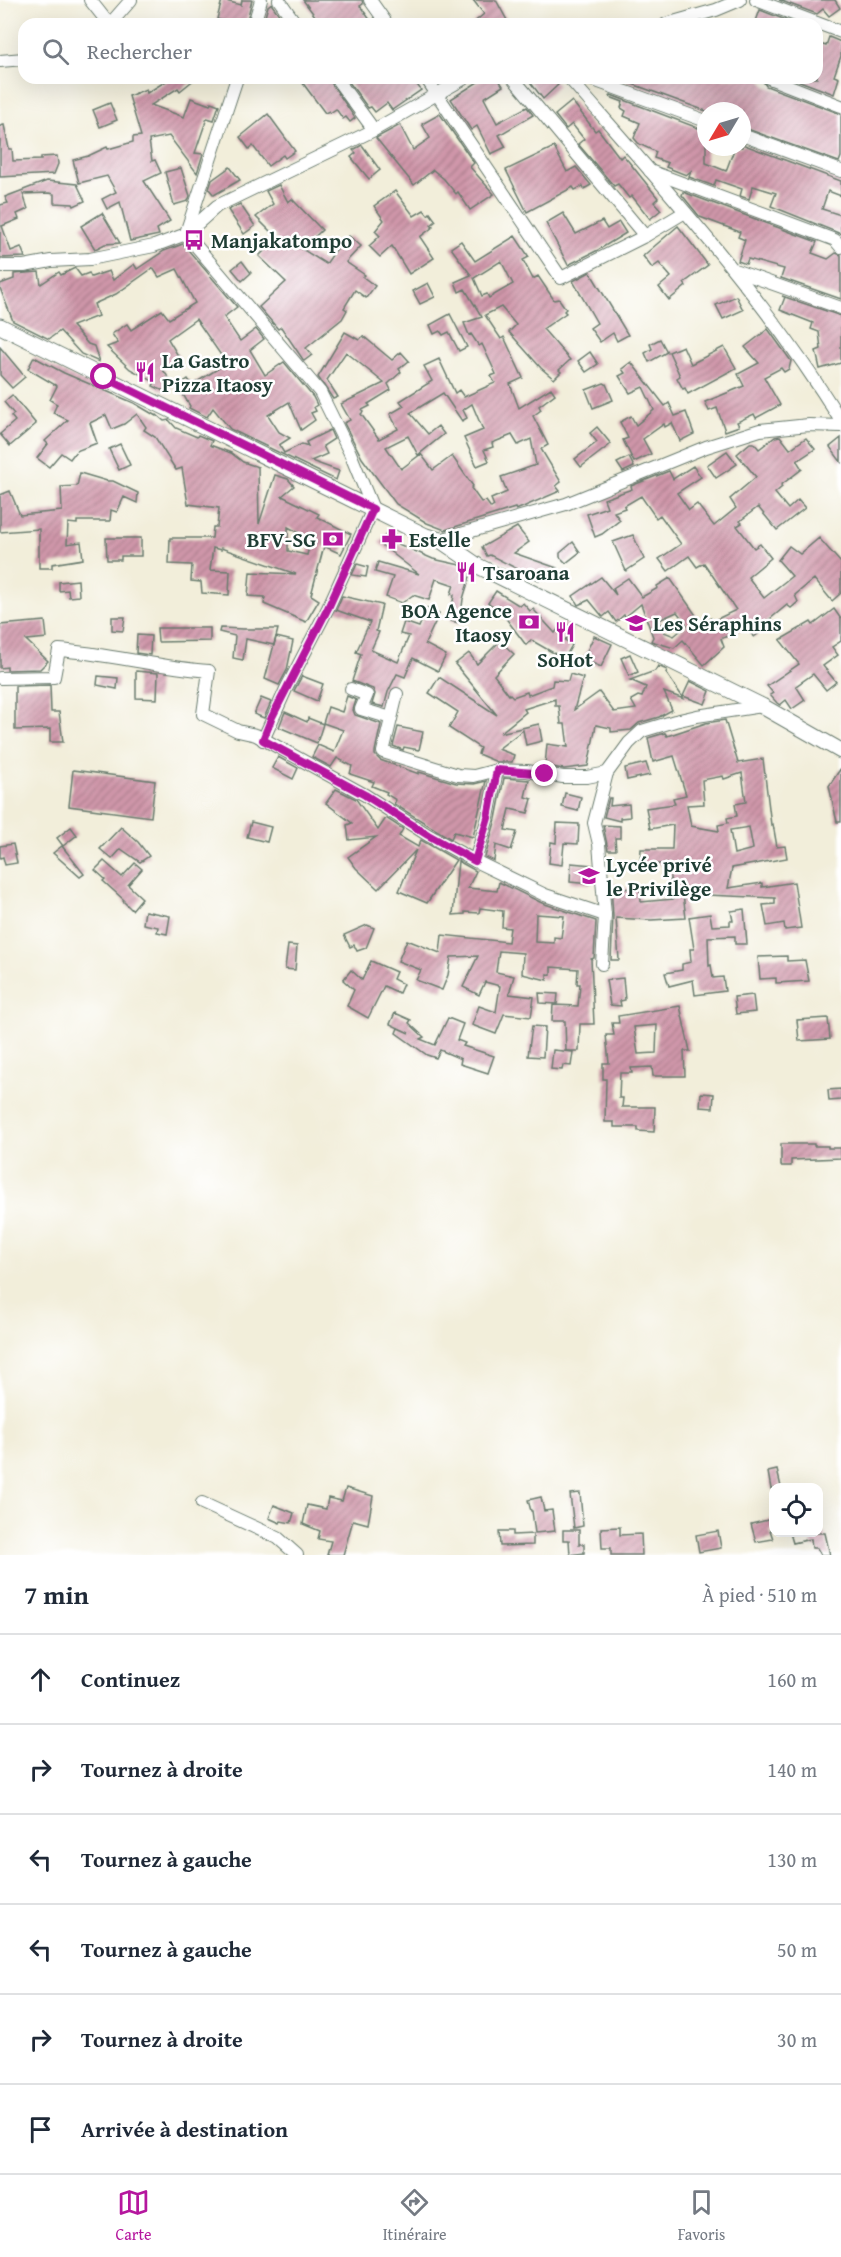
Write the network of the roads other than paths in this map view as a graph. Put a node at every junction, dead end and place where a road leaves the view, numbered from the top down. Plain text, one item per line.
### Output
1 (90, 0) edge
2 (131, 0) edge
3 (261, 0) edge
4 (279, 0) edge
5 (370, 0) edge
6 (740, 0) edge
7 (756, 0) edge
8 (105, 18) edge
9 (115, 18) edge
10 (256, 18) edge
11 (292, 18) edge
12 (383, 18) edge
13 (687, 18) edge
14 (804, 18) edge
15 (823, 25) edge
16 (841, 32) edge
17 (18, 60) edge
18 (0, 61) edge
19 (235, 84) edge
20 (340, 84) edge
21 (430, 84) edge
22 (455, 84) edge
23 (518, 84) edge
24 (574, 84) edge
25 (604, 84) edge
26 (785, 84) edge
27 (438, 95) junction
28 (841, 106) edge
29 (697, 118) edge
30 (374, 130) junction
31 (751, 138) edge
32 (648, 170) junction
33 (841, 171) edge
34 (685, 212) junction
35 (186, 234) junction
36 (645, 236) junction
37 (841, 247) edge
38 (0, 266) edge
39 (735, 271) junction
40 (841, 308) edge
41 (0, 327) edge
42 (841, 421) edge
43 (841, 426) edge
44 (373, 509) junction
45 (440, 540) junction
46 (0, 678) edge
47 (351, 689) dead end
48 (397, 693) dead end
49 (762, 706) junction
50 (391, 718) junction
51 (263, 740) junction
52 (841, 751) edge
53 (497, 770) junction
54 (607, 773) junction
55 (475, 861) junction
56 (605, 915) junction
57 (602, 964) dead end
58 (202, 1503) dead end
59 (297, 1555) edge

1 - 8 street
2 - 9 street
3 - 10 street
4 - 11 street
5 - 12 street
6 - 13 street
7 - 14 street
15 - 16 street
17 - 18 street
19 - 35 street
20 - 30 street
21 - 27 street
22 - 27 street
23 - 36 street
24 - 32 street
25 - 29 street
26 - 28 street
27 - 30 street
27 - 36 street
30 - 35 street
31 - 33 street
32 - 34 street
32 - 37 street
34 - 36 street
34 - 39 street
35 - 38 street
35 - 44 street
39 - 40 street
39 - 42 street
41 - 44 street
43 - 45 street
44 - 45 street
44 - 51 street
45 - 49 street
46 - 51 street
47 - 50 street
48 - 50 street
49 - 52 street
49 - 54 street
50 - 53 street
51 - 55 street
53 - 54 street
53 - 55 street
54 - 56 street
55 - 56 street
56 - 57 street
58 - 59 street

